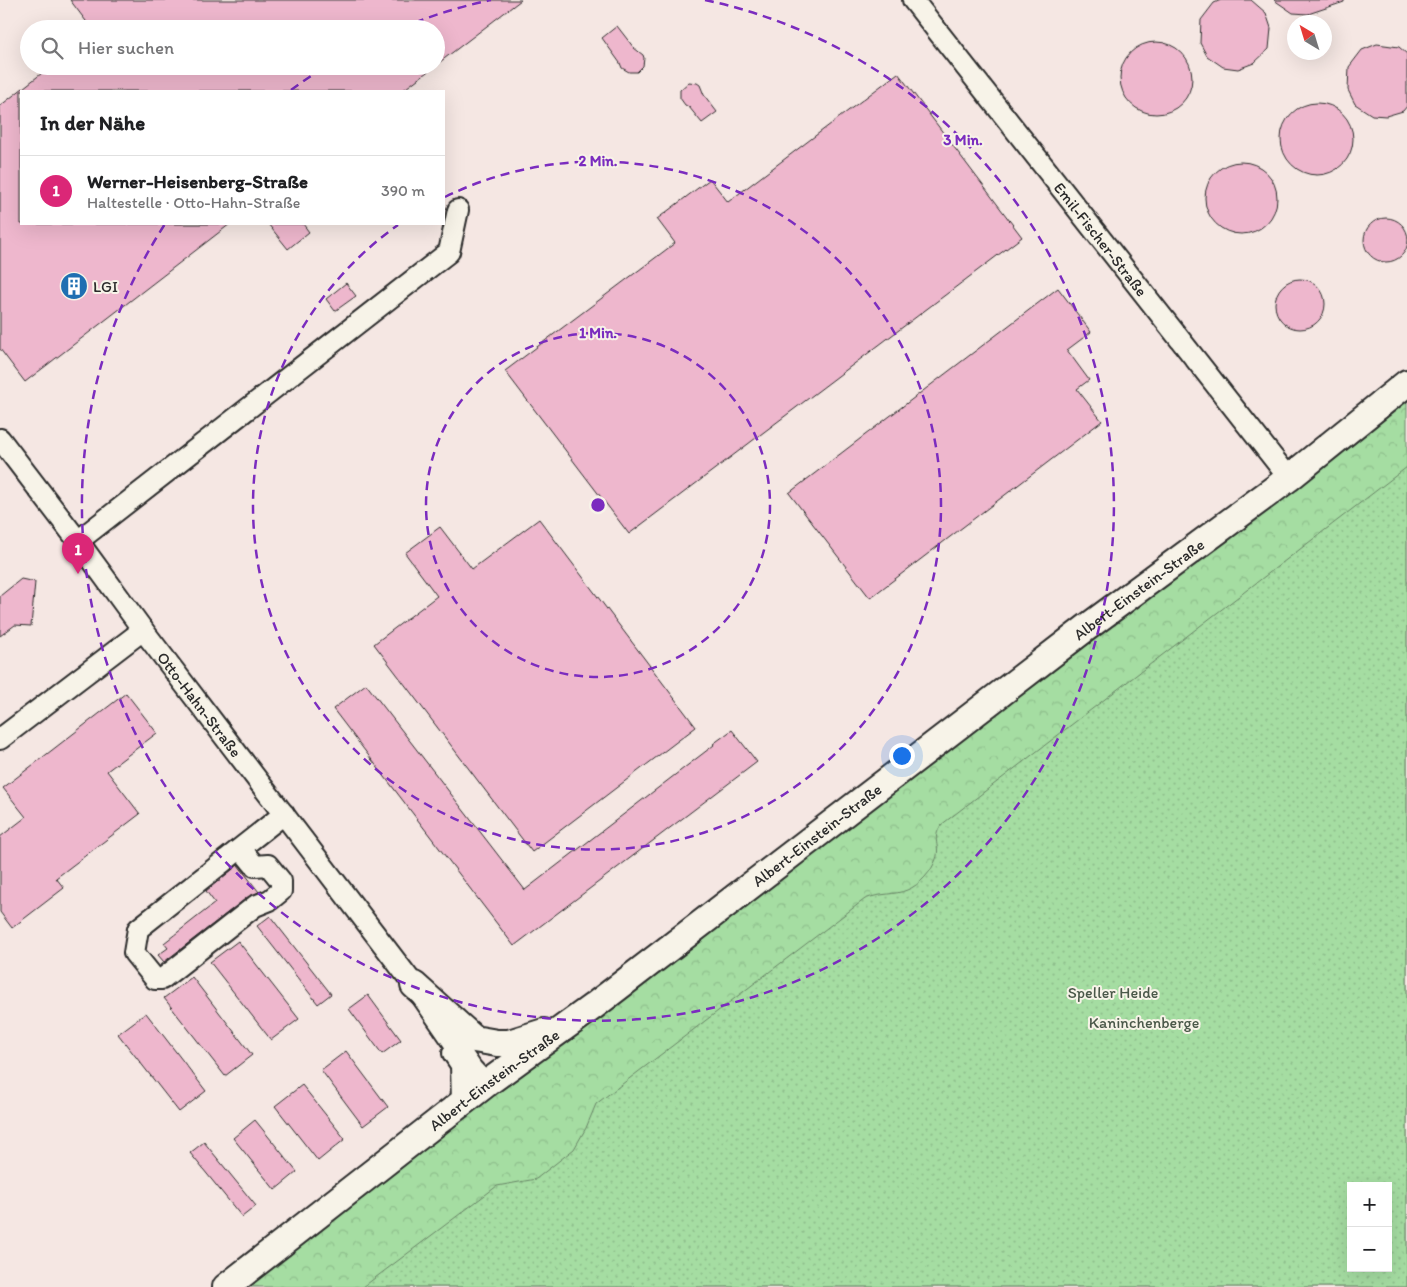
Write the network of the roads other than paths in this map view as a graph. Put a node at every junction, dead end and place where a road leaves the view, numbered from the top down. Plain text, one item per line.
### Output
1 (913, 0) edge
2 (458, 210) dead end
3 (1407, 383) edge
4 (0, 439) edge
5 (1289, 478) junction
6 (78, 541) junction
7 (143, 630) junction
8 (0, 740) edge
9 (284, 814) junction
10 (241, 848) junction
11 (408, 977) junction
12 (568, 1024) junction
13 (486, 1084) junction
14 (462, 1102) junction
15 (295, 1232) junction
16 (212, 1287) edge
17 (226, 1287) edge

1 - 5 street, Emil-Fischer-Straße
2 - 6 street
3 - 5 main road, Albert-Einstein-Straße
4 - 6 street, Otto-Hahn-Straße
5 - 12 main road, Albert-Einstein-Straße
6 - 7 street, Otto-Hahn-Straße
7 - 8 street
7 - 9 street, Otto-Hahn-Straße
9 - 10 street
9 - 11 street, Otto-Hahn-Straße
10 - 10 street
11 - 12 main road
11 - 13 street, Otto-Hahn-Straße
11 - 14 street, Otto-Hahn-Straße
12 - 13 main road, Albert-Einstein-Straße
13 - 14 main road, Albert-Einstein-Straße
14 - 15 main road, Albert-Einstein-Straße
15 - 16 main road
15 - 17 main road, Albert-Einstein-Straße

